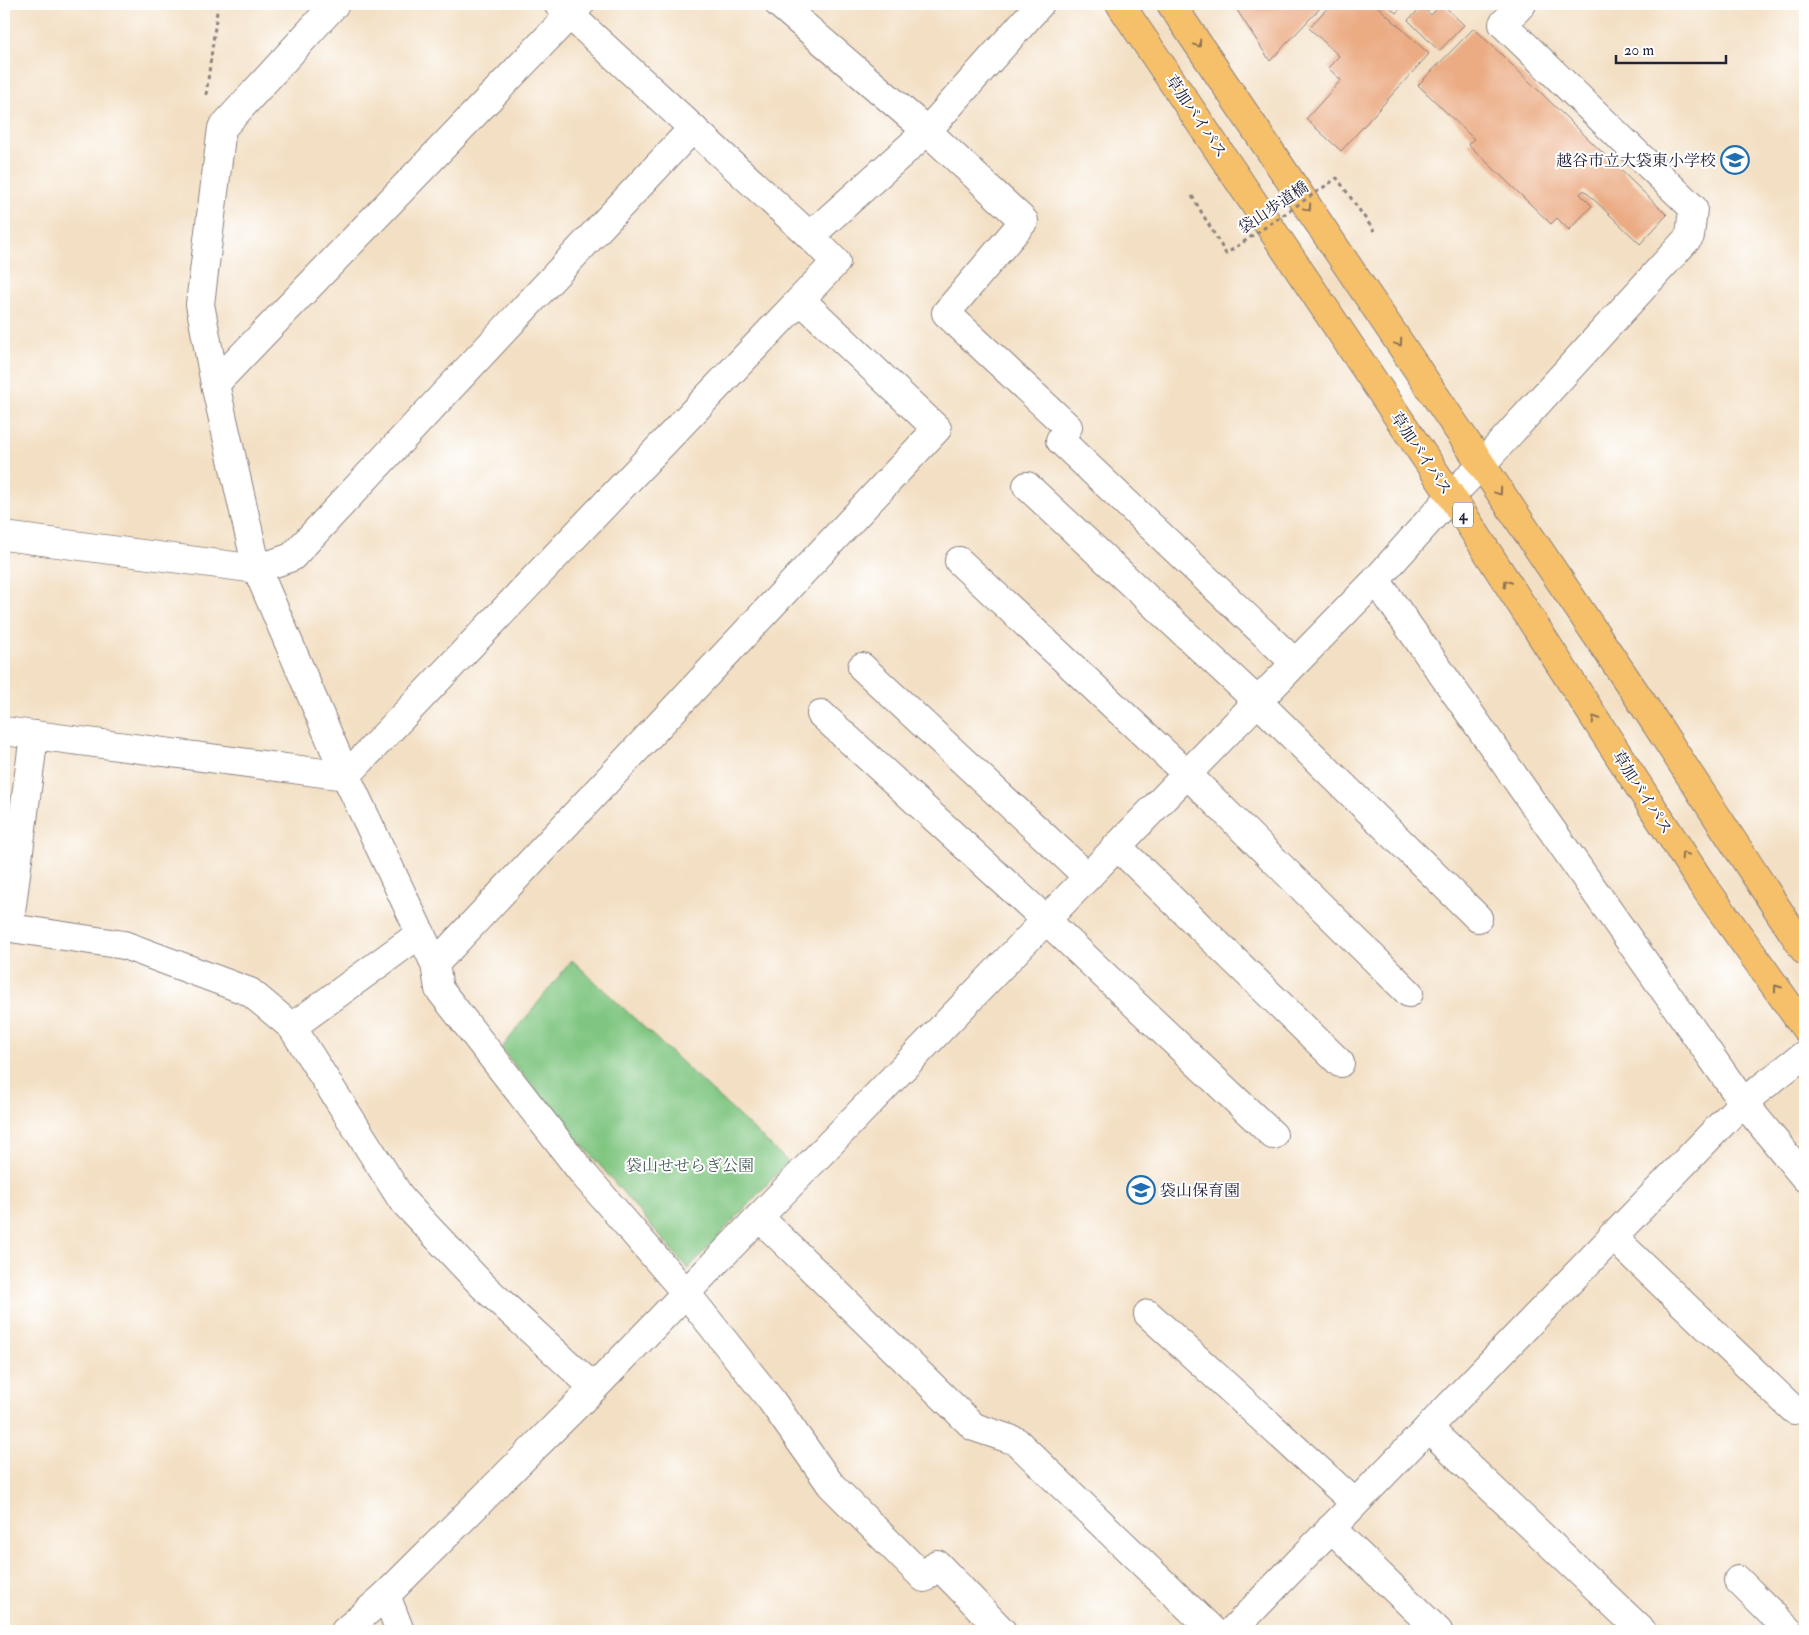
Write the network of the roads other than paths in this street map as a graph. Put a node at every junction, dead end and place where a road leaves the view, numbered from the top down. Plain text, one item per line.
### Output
1 (335, 4) edge
2 (779, 4) edge
3 (1040, 4) edge
4 (1120, 4) edge
5 (1171, 4) edge
6 (1522, 4) edge
7 (569, 8) edge
8 (693, 128) junction
9 (927, 131) junction
10 (810, 236) junction
11 (801, 300) junction
12 (215, 384) junction
13 (1481, 465) junction
14 (1027, 486) dead end
15 (1451, 496) junction
16 (4, 536) edge
17 (959, 561) dead end
18 (257, 568) junction
19 (1376, 580) junction
20 (1294, 662) junction
21 (862, 668) dead end
22 (1257, 701) junction
23 (821, 714) dead end
24 (4, 731) edge
25 (34, 735) junction
26 (1186, 774) junction
27 (346, 776) junction
28 (1118, 846) junction
29 (1088, 877) junction
30 (1478, 918) dead end
31 (1046, 920) junction
32 (6, 928) edge
33 (421, 933) junction
34 (1805, 951) edge
35 (435, 964) junction
36 (1409, 993) dead end
37 (292, 1027) junction
38 (1805, 1028) edge
39 (1805, 1054) edge
40 (1340, 1063) dead end
41 (1742, 1102) junction
42 (1273, 1135) dead end
43 (1805, 1178) edge
44 (759, 1217) junction
45 (1612, 1236) junction
46 (686, 1293) junction
47 (1148, 1314) dead end
48 (594, 1388) junction
49 (1794, 1410) dead end
50 (1428, 1428) junction
51 (1355, 1503) junction
52 (1331, 1528) junction
53 (1738, 1580) dead end
54 (386, 1595) junction
55 (346, 1631) edge
56 (400, 1631) edge
57 (1002, 1631) edge
58 (1213, 1631) edge
59 (1232, 1631) edge
60 (1438, 1631) edge
61 (1642, 1631) edge
62 (1789, 1631) edge

1 - 12 street
2 - 9 street
3 - 9 street
4 - 15 highway, 草加バイパス / 4
5 -> 13 highway
6 - 13 street
7 - 8 street
7 - 12 street
8 - 10 street
8 - 18 street
9 - 10 street
9 - 20 street
10 - 11 street
11 - 27 street
11 - 35 street
12 - 18 street
13 - 15 street
13 -> 34 highway
14 - 22 street
15 - 19 street
38 -> 15 highway, 草加バイパス / 4
16 - 18 street
17 - 26 street
18 - 27 street
19 - 20 street
19 - 41 street
20 - 22 street
21 - 29 street
22 - 26 street
22 - 30 street
23 - 31 street
24 - 25 street
25 - 27 street
25 - 32 street
26 - 28 street
26 - 36 street
27 - 33 street
28 - 29 street
28 - 40 street
29 - 31 street
31 - 42 street
31 - 44 street
32 - 37 street
33 - 35 street
33 - 37 street
35 - 46 street
37 - 48 street
39 - 41 street
41 - 43 street
41 - 45 street
44 - 46 street
44 - 58 street
45 - 49 street
45 - 50 street
46 - 48 street
46 - 57 street
47 - 51 street
48 - 54 street
50 - 51 street
50 - 61 street
51 - 52 street
52 - 59 street
52 - 60 street
53 - 62 street
54 - 55 street
54 - 56 street

